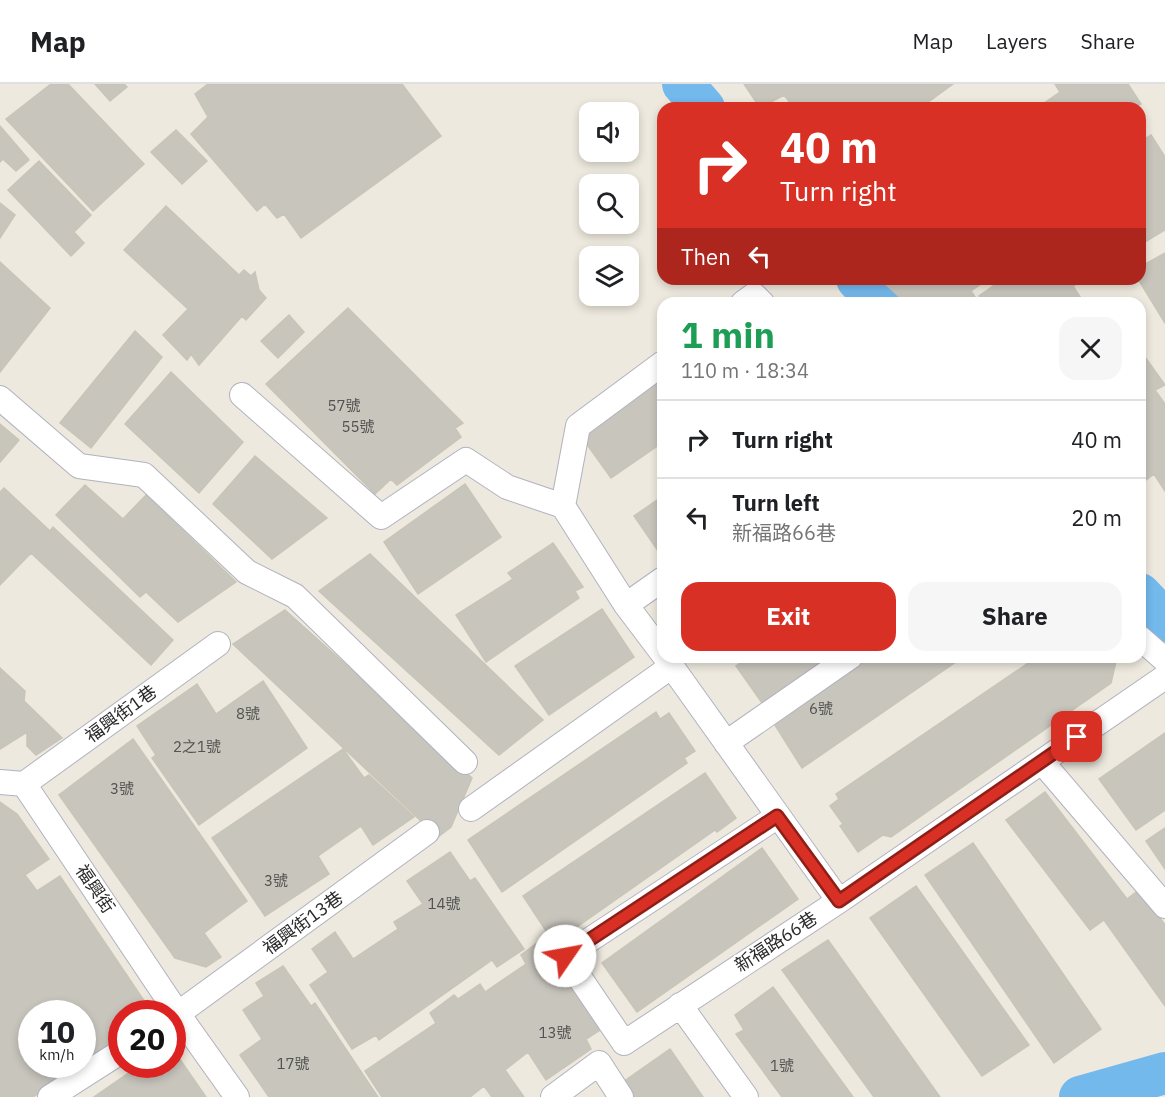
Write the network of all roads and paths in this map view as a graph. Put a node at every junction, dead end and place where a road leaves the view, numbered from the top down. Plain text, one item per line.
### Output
1 (657, 367) edge
2 (242, 395) dead end
3 (0, 398) edge
4 (563, 506) junction
5 (657, 583) edge
6 (626, 605) junction
7 (1146, 643) edge
8 (218, 644) dead end
9 (657, 646) edge
10 (1165, 660) edge
11 (662, 663) edge
12 (670, 663) edge
13 (841, 663) edge
14 (1165, 677) edge
15 (726, 743) junction
16 (465, 762) dead end
17 (1042, 762) junction
18 (0, 782) edge
19 (24, 784) junction
20 (471, 809) dead end
21 (777, 816) junction
22 (428, 832) dead end
23 (839, 901) junction
24 (1165, 906) edge
25 (165, 1000) edge
26 (681, 1005) junction
27 (186, 1008) edge
28 (186, 1030) edge
29 (108, 1060) edge
30 (50, 1097) edge
31 (237, 1097) edge
32 (552, 1097) edge
33 (621, 1097) edge
34 (746, 1097) edge

1 - 4 lane
2 - 4 lane
3 - 16 lane
4 - 6 lane
5 - 6 lane
6 - 9 lane
7 - 10 lane
8 - 19 lane, 福興街1巷
11 - 20 lane
12 - 15 lane
13 - 15 lane
14 - 17 lane, 新福路66巷
15 - 21 lane
17 - 23 lane, 新福路66巷
17 - 24 lane
18 - 19 lane
19 - 25 lane, 福興街
21 - 23 lane
21 - 26 lane, 新福路66巷
22 - 27 lane, 福興街13巷
23 - 26 lane, 新福路66巷
26 - 34 lane
28 - 31 lane, 福興街
29 - 30 lane
32 - 33 lane

